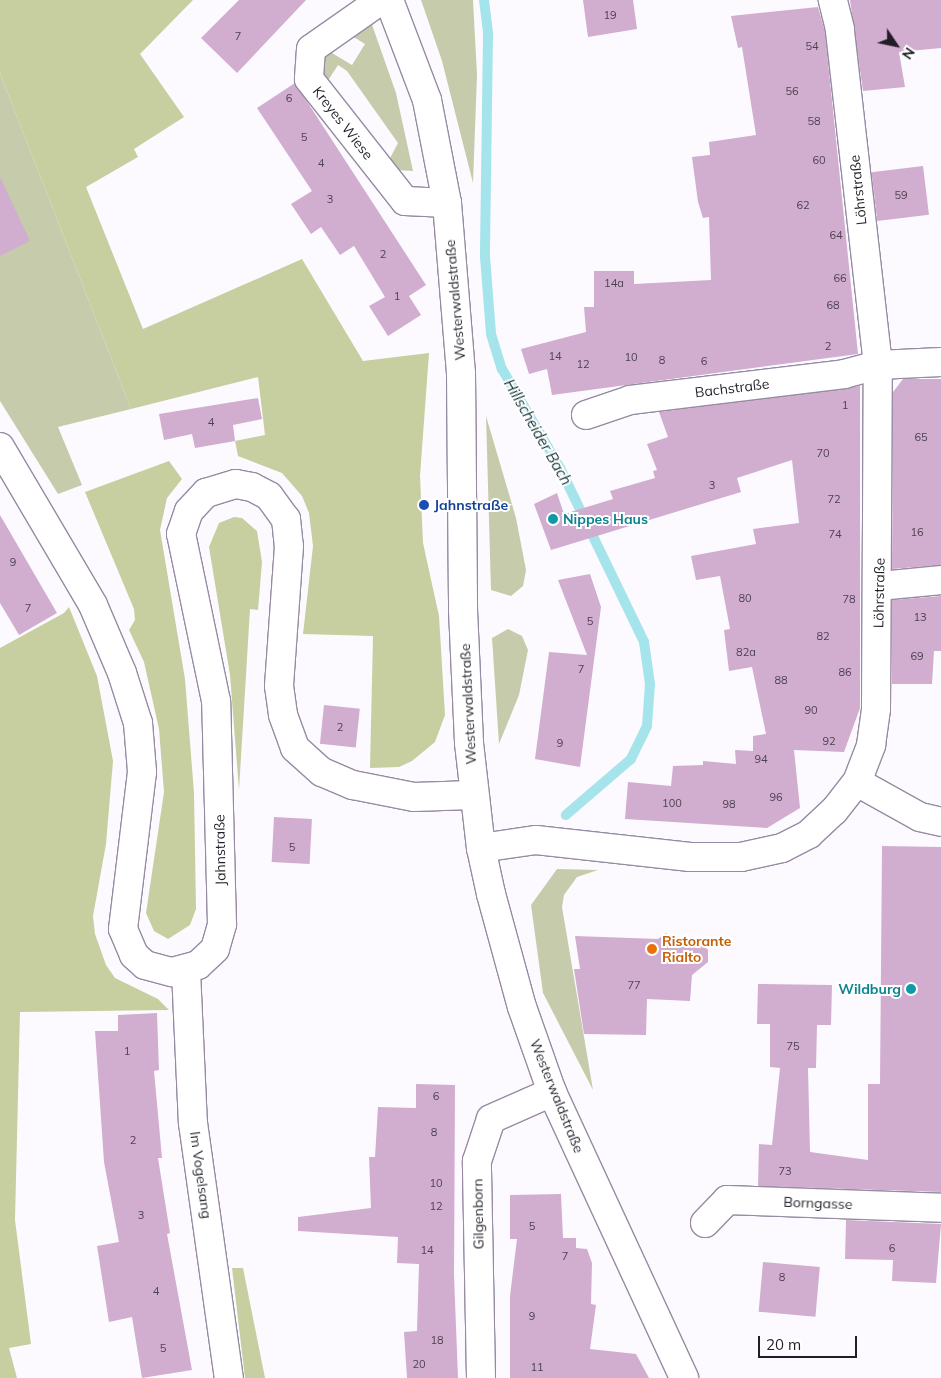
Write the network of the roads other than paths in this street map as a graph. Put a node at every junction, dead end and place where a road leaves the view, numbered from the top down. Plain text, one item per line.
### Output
1 (381, 0) edge
2 (389, 0) edge
3 (833, 0) edge
4 (447, 203) junction
5 (941, 362) edge
6 (878, 365) junction
7 (586, 415) dead end
8 (0, 447) edge
9 (941, 580) edge
10 (880, 586) junction
11 (857, 782) junction
12 (473, 795) junction
13 (941, 822) edge
14 (481, 848) junction
15 (186, 971) junction
16 (552, 1092) junction
17 (941, 1208) edge
18 (705, 1223) dead end
19 (229, 1378) edge
20 (481, 1378) edge
21 (684, 1378) edge

1 - 4 street, Kreyes Wiese
2 - 4 street, Westerwaldstraße
3 - 6 street, Löhrstraße
4 - 12 street, Westerwaldstraße
5 - 6 street, Bachstraße
6 - 7 street, Bachstraße
6 - 10 street, Löhrstraße
8 - 15 street
9 - 10 street
10 - 11 street, Löhrstraße
11 - 13 street
11 - 14 street, Löhrstraße
12 - 14 street, Westerwaldstraße
12 - 15 street, Jahnstraße
14 - 16 street, Westerwaldstraße
15 - 19 street, Im Vogelsang
16 - 20 street, Gilgenborn
16 - 21 street, Westerwaldstraße
17 - 18 street, Borngasse

